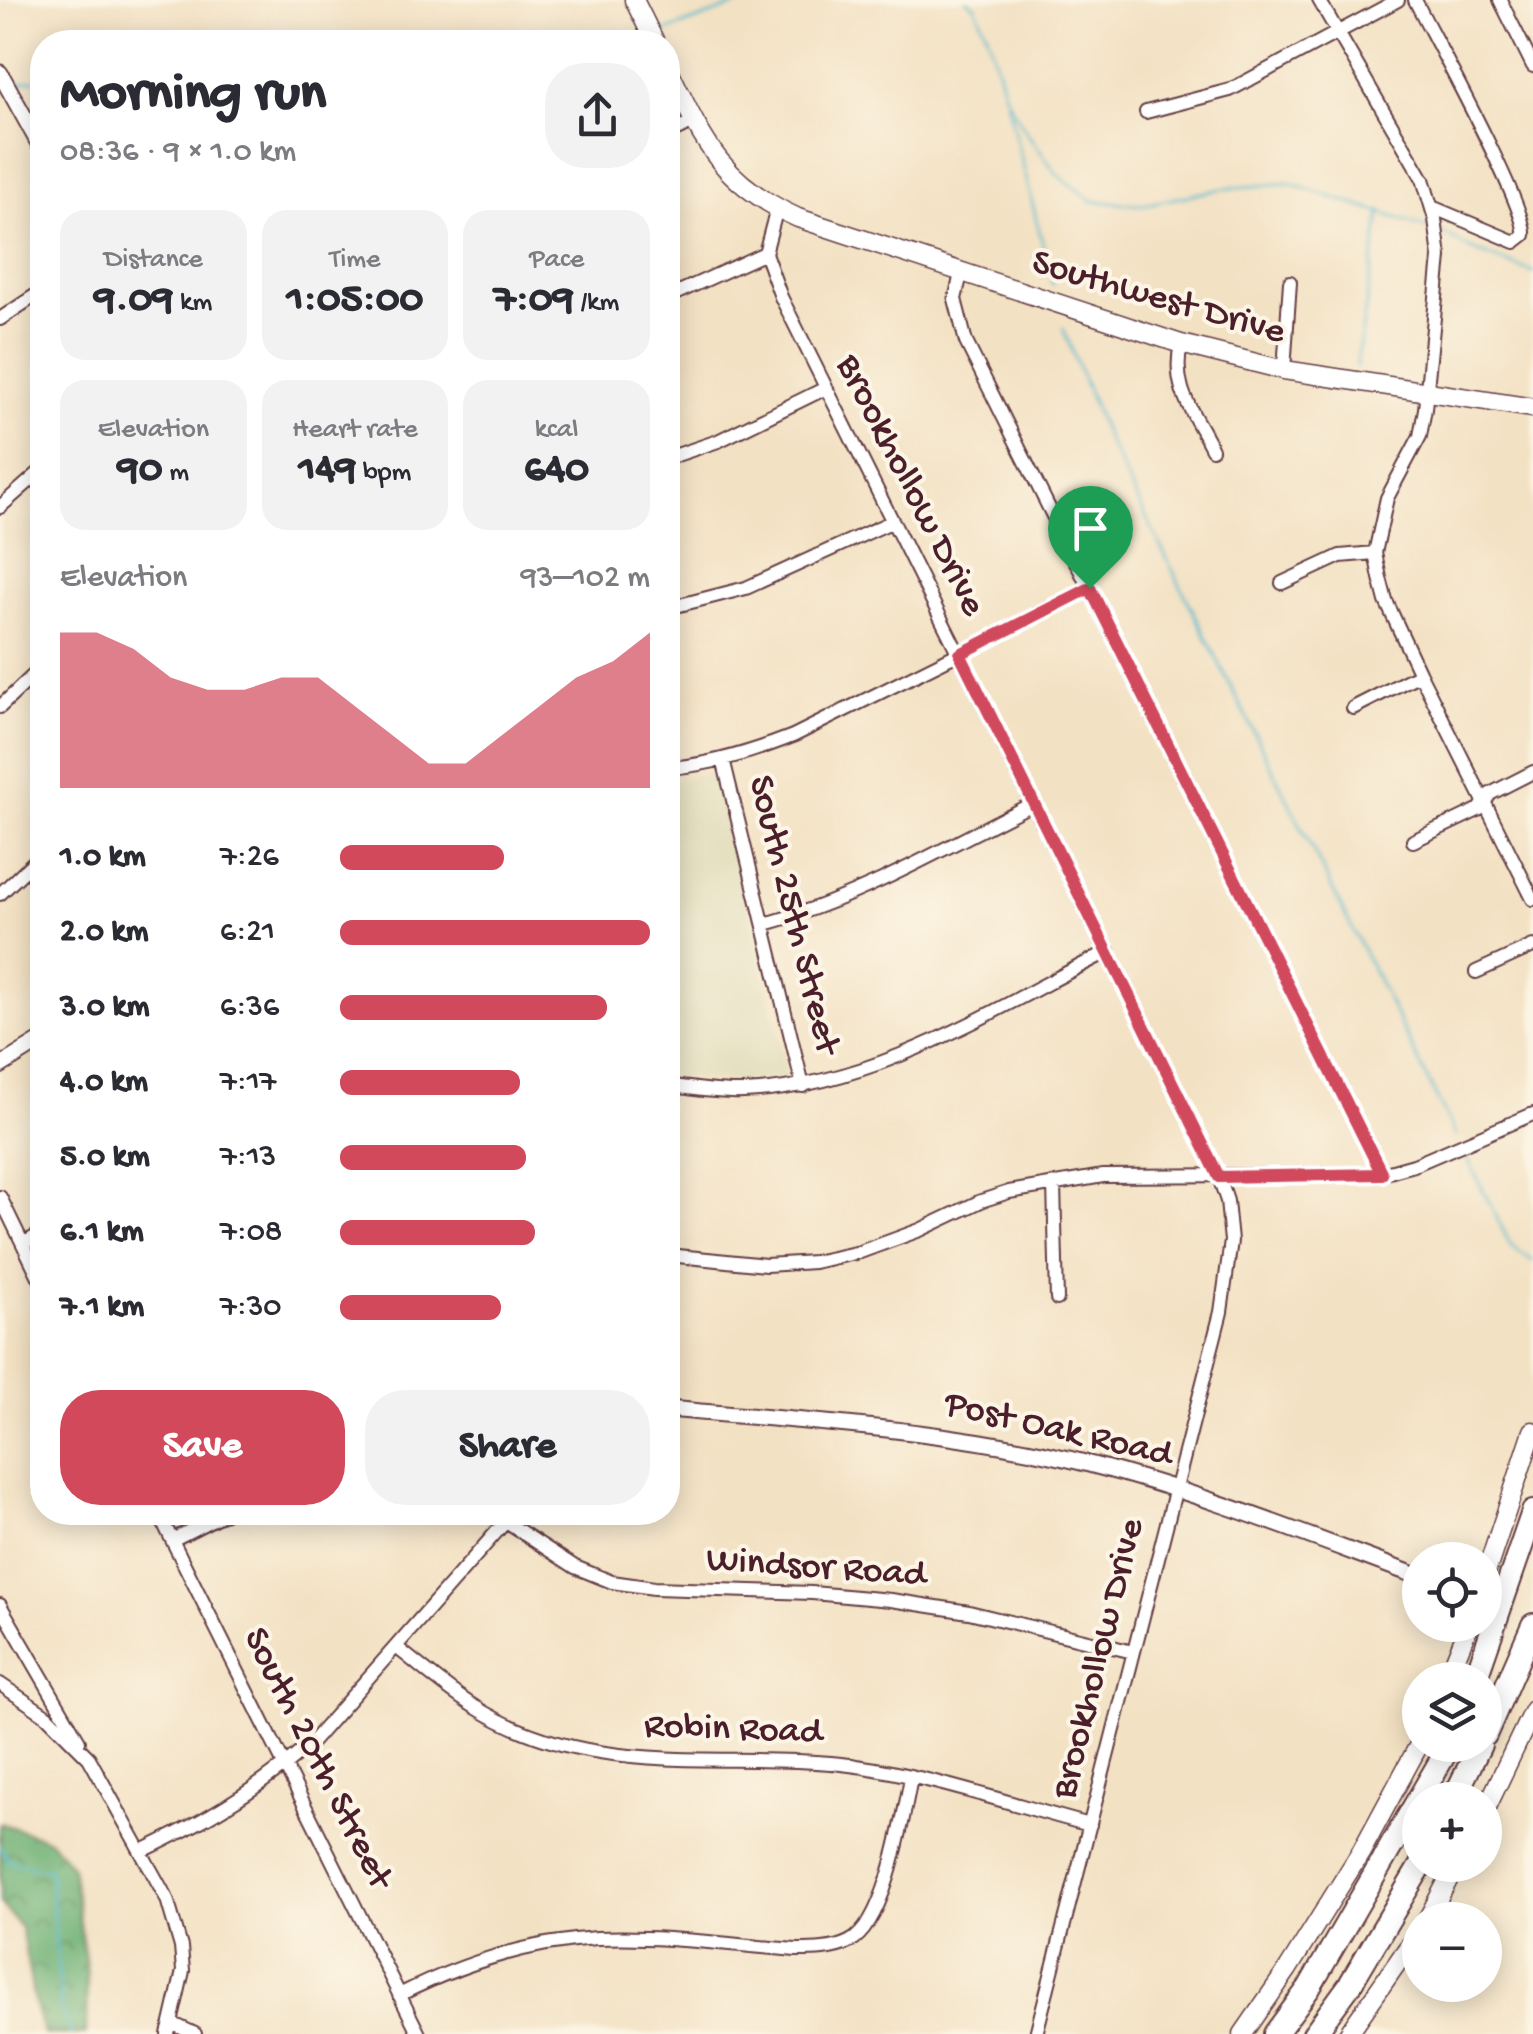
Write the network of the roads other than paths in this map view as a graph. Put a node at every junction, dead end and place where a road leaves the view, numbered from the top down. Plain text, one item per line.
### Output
1 (634, 0) edge
2 (1319, 0) edge
3 (1398, 0) edge
4 (1415, 0) edge
5 (1500, 0) edge
6 (649, 30) edge
7 (1336, 34) junction
8 (1533, 66) edge
9 (0, 73) edge
10 (680, 93) edge
11 (1146, 112) dead end
12 (694, 122) junction
13 (30, 128) edge
14 (680, 128) edge
15 (776, 208) junction
16 (1434, 213) junction
17 (765, 253) junction
18 (961, 274) junction
19 (1290, 282) dead end
20 (680, 292) edge
21 (30, 299) edge
22 (0, 319) edge
23 (1181, 344) junction
24 (1284, 370) junction
25 (826, 388) junction
26 (1428, 394) junction
27 (1533, 408) edge
28 (1212, 449) dead end
29 (680, 454) edge
30 (30, 481) edge
31 (0, 508) edge
32 (891, 522) junction
33 (1375, 553) junction
34 (1282, 583) dead end
35 (1090, 588) junction
36 (680, 605) edge
37 (960, 654) junction
38 (1420, 674) junction
39 (30, 679) edge
40 (0, 707) edge
41 (1353, 708) dead end
42 (723, 759) junction
43 (680, 766) edge
44 (1533, 772) edge
45 (1484, 801) junction
46 (1034, 804) junction
47 (1413, 841) dead end
48 (30, 865) edge
49 (0, 894) edge
50 (1533, 898) edge
51 (764, 924) junction
52 (1533, 946) edge
53 (1109, 951) junction
54 (1476, 972) dead end
55 (30, 1047) edge
56 (0, 1066) edge
57 (680, 1086) edge
58 (802, 1086) junction
59 (1533, 1114) edge
60 (1382, 1174) junction
61 (1219, 1177) junction
62 (1054, 1185) junction
63 (0, 1197) edge
64 (30, 1240) edge
65 (23, 1244) junction
66 (680, 1257) edge
67 (30, 1258) edge
68 (1057, 1299) dead end
69 (680, 1410) edge
70 (1533, 1431) edge
71 (1173, 1490) junction
72 (1533, 1512) edge
73 (164, 1525) edge
74 (201, 1525) edge
75 (504, 1525) edge
76 (519, 1525) edge
77 (172, 1540) junction
78 (1496, 1542) edge
79 (1402, 1571) edge
80 (0, 1605) edge
81 (1533, 1625) edge
82 (396, 1647) junction
83 (1133, 1652) junction
84 (1481, 1662) edge
85 (0, 1684) edge
86 (1502, 1696) edge
87 (1533, 1710) edge
88 (89, 1758) junction
89 (1410, 1762) edge
90 (1440, 1762) edge
91 (286, 1765) junction
92 (911, 1778) junction
93 (1499, 1782) edge
94 (1090, 1825) junction
95 (142, 1851) junction
96 (1412, 1882) edge
97 (1402, 1956) edge
98 (399, 1995) junction
99 (169, 2028) edge
100 (195, 2034) edge
101 (418, 2034) edge
102 (1036, 2034) edge
103 (1242, 2034) edge
104 (1275, 2034) edge
105 (1314, 2034) edge
106 (1348, 2034) edge

1 - 6 main road
2 - 7 street
3 - 7 street
4 - 16 street
5 - 8 street
7 - 11 street
7 - 16 street
9 - 13 street
10 - 12 main road, Southwest Drive
12 - 14 street
12 - 15 main road, Southwest Drive
15 - 17 street
15 - 18 main road, Southwest Drive
16 - 26 street
17 - 20 street
17 - 25 street, Brookhollow Drive
18 - 23 main road, Southwest Drive
18 - 35 street
19 - 24 street
21 - 22 street
23 - 24 main road, Southwest Drive
23 - 28 street
24 - 26 main road, Southwest Drive
25 - 29 street
25 - 32 street, Brookhollow Drive
26 - 27 main road, Southwest Drive
26 - 33 street
30 - 31 street
32 - 36 street
32 - 37 street, Brookhollow Drive
33 - 34 street
33 - 38 street
35 - 37 street
35 - 60 street
37 - 42 street
37 - 46 street, Brookhollow Drive
38 - 41 street
38 - 45 street
39 - 40 street
42 - 43 street
42 - 51 street, South 25th Street
44 - 45 street
45 - 47 street
45 - 50 street
46 - 51 street
46 - 53 street, Brookhollow Drive
48 - 49 street
51 - 58 street, South 25th Street
52 - 54 street
53 - 58 street
53 - 61 street, Brookhollow Drive
55 - 56 street
57 - 58 street
59 - 60 street
60 - 61 street
61 - 62 street
61 - 71 street, Brookhollow Drive
62 - 66 street
62 - 68 street
63 - 65 street
64 - 65 street
65 - 67 street
69 - 71 street, Post Oak Road
70 - 78 main road
71 - 79 street, Post Oak Road
71 - 83 street, Brookhollow Drive
72 - 84 highway
73 - 77 street, South 20th Street
74 - 77 street
75 - 82 street
76 - 83 street, Windsor Road
77 - 91 street, South 20th Street
80 - 88 street
81 - 86 highway
82 - 91 street
82 - 92 street, Robin Road
83 - 94 street, Brookhollow Drive
85 - 88 street
87 - 93 main road
88 - 95 street
89 - 103 main road
90 - 104 highway
91 - 95 street
91 - 98 street, South 20th Street
92 - 94 street, Robin Road
92 - 98 street
94 - 102 street, Brookhollow Drive
95 - 99 street
96 - 105 highway
97 - 106 main road
98 - 101 street, South 20th Street
99 - 100 street

